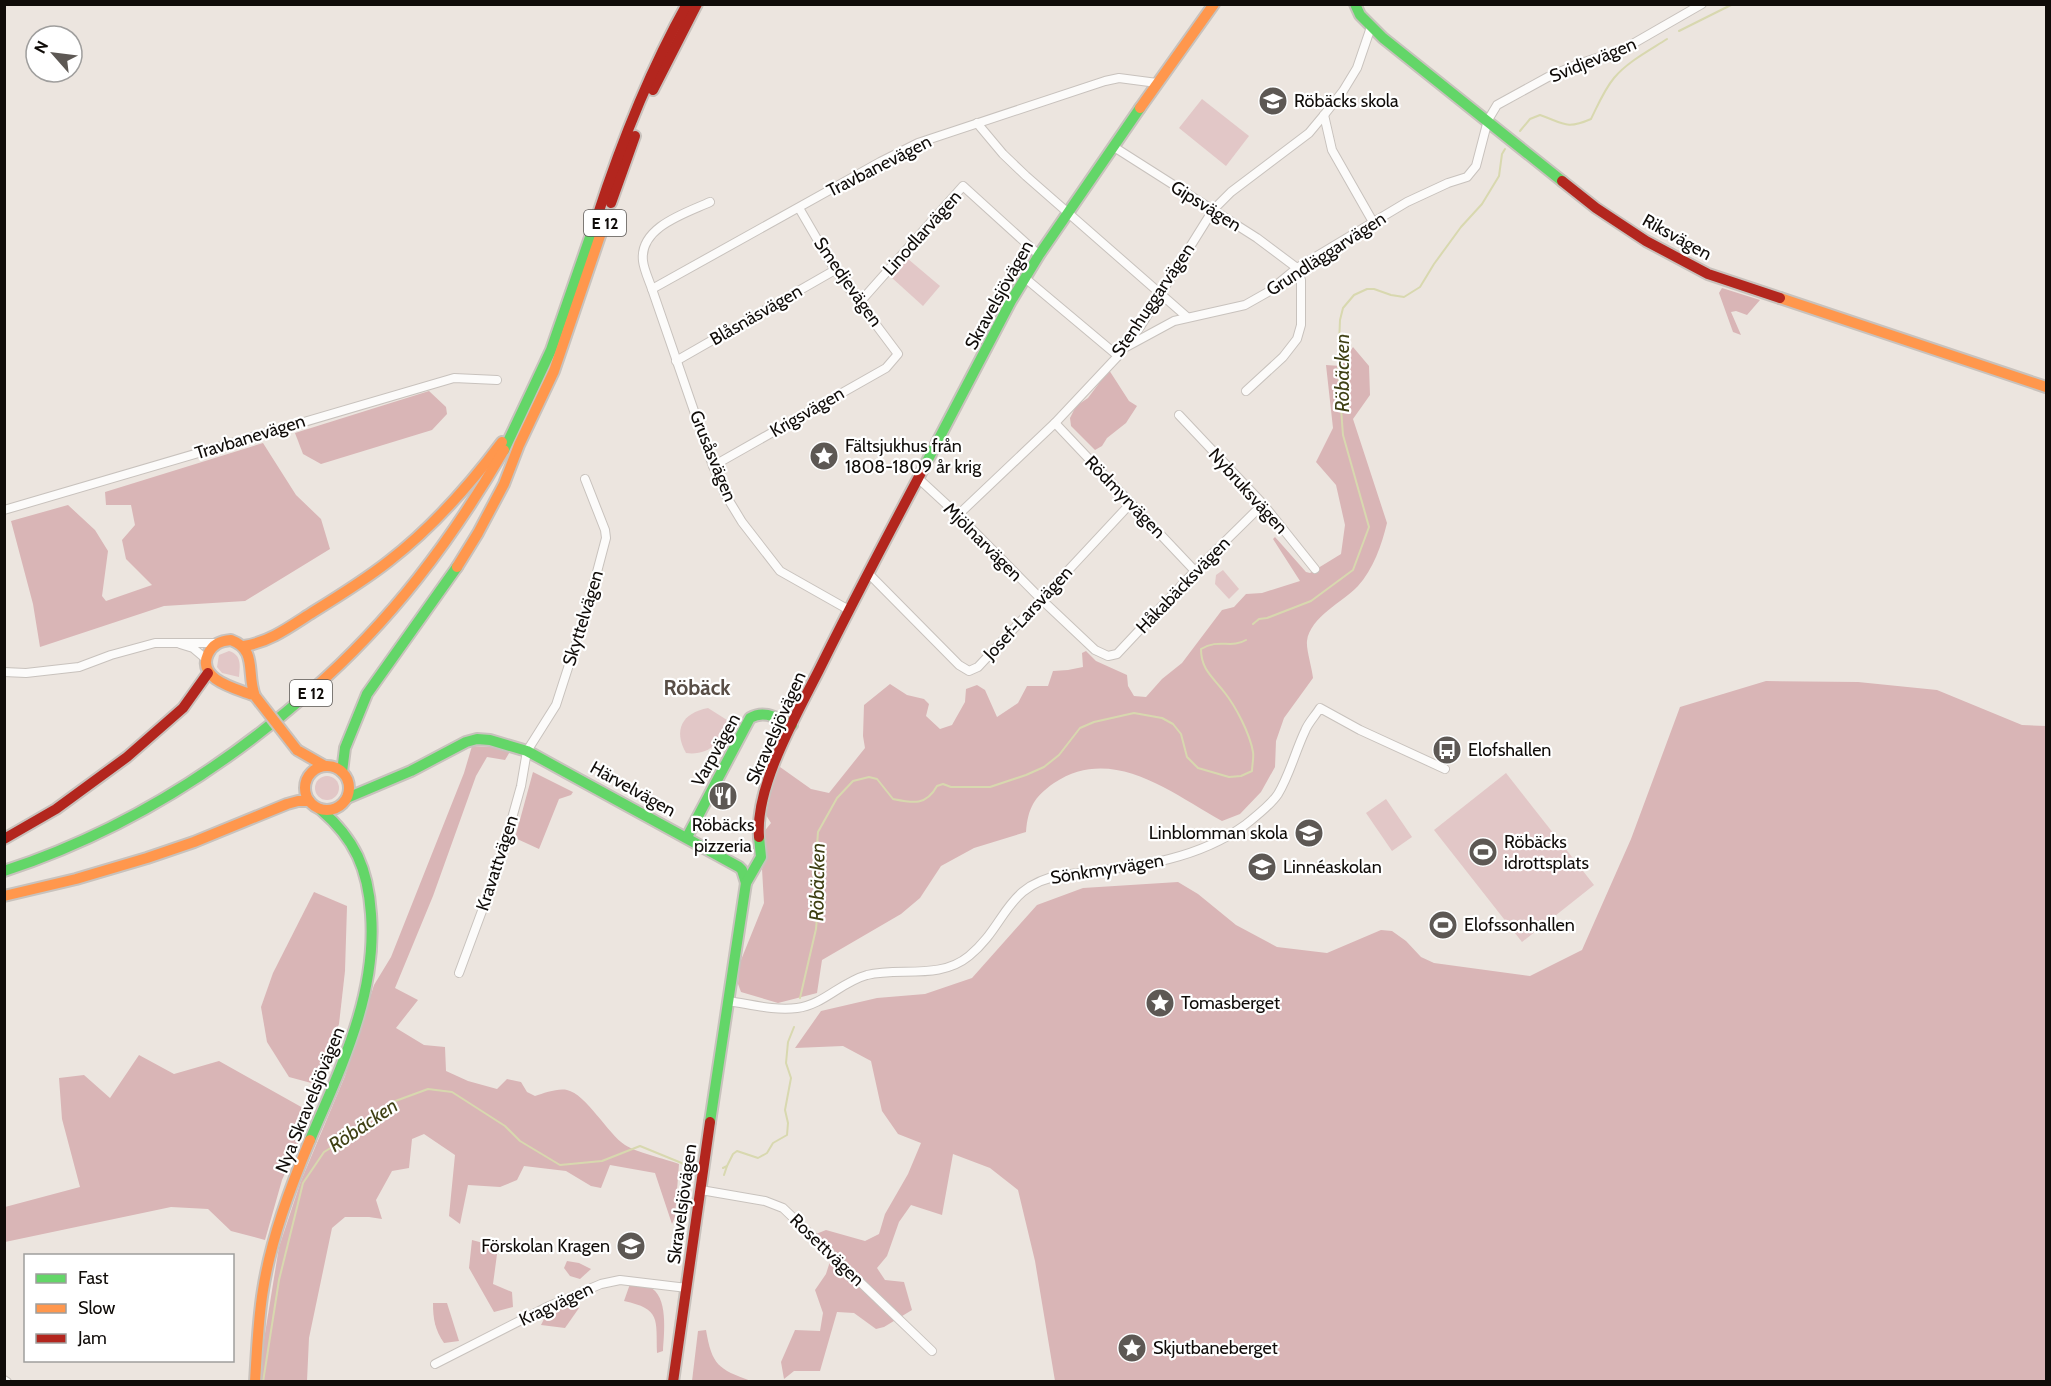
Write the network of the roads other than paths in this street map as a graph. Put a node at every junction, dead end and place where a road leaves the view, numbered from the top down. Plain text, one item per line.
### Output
1 (687, 4) edge
2 (698, 4) edge
3 (1214, 4) edge
4 (1355, 4) edge
5 (1702, 4) edge
6 (1371, 27) junction
7 (1157, 83) junction
8 (1324, 115) junction
9 (1488, 120) junction
10 (977, 123) junction
11 (1113, 147) junction
12 (710, 202) dead end
13 (798, 208) junction
14 (1213, 210) junction
15 (1068, 213) junction
16 (1373, 222) junction
17 (1039, 255) junction
18 (1297, 268) junction
19 (835, 270) junction
20 (1025, 278) junction
21 (652, 289) junction
22 (1161, 293) junction
23 (860, 302) junction
24 (1187, 317) junction
25 (1126, 347) junction
26 (898, 354) joint
27 (1118, 356) junction
28 (676, 361) junction
29 (497, 380) dead end
30 (2046, 387) edge
31 (1246, 391) dead end
32 (524, 411) junction
33 (1179, 415) dead end
34 (1055, 423) junction
35 (519, 445) junction
36 (713, 466) junction
37 (585, 479) dead end
38 (919, 479) junction
39 (1131, 503) junction
40 (1263, 504) junction
41 (4, 510) edge
42 (958, 515) junction
43 (1315, 568) dead end
44 (1195, 571) junction
45 (869, 574) junction
46 (1042, 600) junction
47 (849, 610) junction
48 (172, 642) junction
49 (218, 643) junction
50 (243, 646) junction
51 (1101, 653) joint
52 (206, 660) junction
53 (4, 672) edge
54 (208, 672) junction
55 (255, 696) junction
56 (792, 726) junction
57 (297, 750) junction
58 (528, 751) junction
59 (325, 766) junction
60 (1444, 769) dead end
61 (345, 776) junction
62 (307, 778) junction
63 (376, 784) junction
64 (309, 801) junction
65 (344, 802) junction
66 (321, 810) junction
67 (347, 834) junction
68 (687, 837) junction
69 (4, 839) edge
70 (4, 872) edge
71 (4, 879) edge
72 (746, 883) junction
73 (4, 896) edge
74 (459, 973) dead end
75 (728, 1001) junction
76 (701, 1190) junction
77 (687, 1288) junction
78 (932, 1351) dead end
79 (435, 1364) dead end
80 (255, 1382) edge
81 (673, 1382) edge

1 - 32 main road, E 12
2 - 35 main road, E 12
3 - 7 main road, Skravelsjövägen
4 - 6 main road, Riksvägen
5 - 9 street, Svidjevägen
6 - 8 street, Stenhuggarvägen
6 - 9 main road, Riksvägen
7 - 10 street, Travbanevägen
7 - 11 main road, Skravelsjövägen
8 - 14 street, Stenhuggarvägen
8 - 16 street
9 - 16 street, Grundläggarvägen
9 - 30 main road, Riksvägen
10 - 13 street, Travbanevägen
10 - 15 street
11 - 14 street, Gipsvägen
11 - 15 main road, Skravelsjövägen
12 - 21 street, Grusåsvägen
13 - 19 street, Smedjevägen
13 - 21 street, Travbanevägen
14 - 18 street, Gipsvägen
14 - 22 street, Stenhuggarvägen
15 - 17 main road, Skravelsjövägen
15 - 22 street
16 - 18 street, Grundläggarvägen
17 - 20 main road, Skravelsjövägen
17 - 23 street, Linodlarvägen
18 - 24 street, Grundläggarvägen
18 - 31 street
19 - 23 street, Smedjevägen
19 - 28 street, Blåsnäsvägen
20 - 27 street
20 - 38 main road, Skravelsjövägen
21 - 28 street, Grusåsvägen
22 - 24 street
22 - 25 street, Stenhuggarvägen
23 - 26 street, Smedjevägen
24 - 25 street, Grundläggarvägen
25 - 27 street, Stenhuggarvägen
26 - 36 street, Krigsvägen
27 - 34 street, Stenhuggarvägen
28 - 36 street, Grusåsvägen
29 - 41 street, Travbanevägen
32 - 50 main road
32 - 70 main road, E 12
33 - 40 street, Nybruksvägen
34 - 39 street, Rödmyrvägen
34 - 42 street, Stenhuggarvägen
35 - 61 main road
35 - 71 main road, E 12
36 - 47 street, Grusåsvägen
37 - 58 street, Skyttelvägen
38 - 42 street, Mjölnarvägen
38 - 45 main road, Skravelsjövägen
39 - 44 street, Rödmyrvägen
39 - 46 street, Josef-Larsvägen
40 - 43 street, Nybruksvägen
40 - 44 street, Håkabäcksvägen
42 - 46 street, Mjölnarvägen
44 - 51 street, Håkabäcksvägen
45 - 46 street, Josef-Larsvägen
45 - 47 main road, Skravelsjövägen
46 - 51 street, Mjölnarvägen
47 - 56 main road, Skravelsjövägen
48 - 49 street
48 - 52 street
48 - 53 street
49 - 50 main road
49 - 52 main road
50 - 55 main road
52 - 54 main road
54 - 55 main road
54 - 69 main road
55 - 57 main road, bridge
56 - 68 main road, Varpvägen
56 - 72 main road, Skravelsjövägen
57 - 59 main road
57 - 62 main road
58 - 63 main road, Härvelvägen
58 - 68 main road, Härvelvägen
58 - 74 street, Kravattvägen
59 - 61 main road
59 - 62 main road
60 - 75 street, Sönkmyrvägen
61 - 63 main road
61 - 65 main road
62 - 64 main road
63 - 65 main road
64 - 66 main road
64 - 73 main road
65 - 66 main road
65 - 67 main road, Nya Skravelsjövägen
66 - 67 main road, Nya Skravelsjövägen
67 - 80 main road, Nya Skravelsjövägen
68 - 72 main road, Härvelvägen
72 - 75 main road, Skravelsjövägen
75 - 76 main road, Skravelsjövägen
76 - 77 main road, Skravelsjövägen
76 - 78 street, Rosettvägen
77 - 79 street, Kragvägen
77 - 81 main road, Skravelsjövägen

